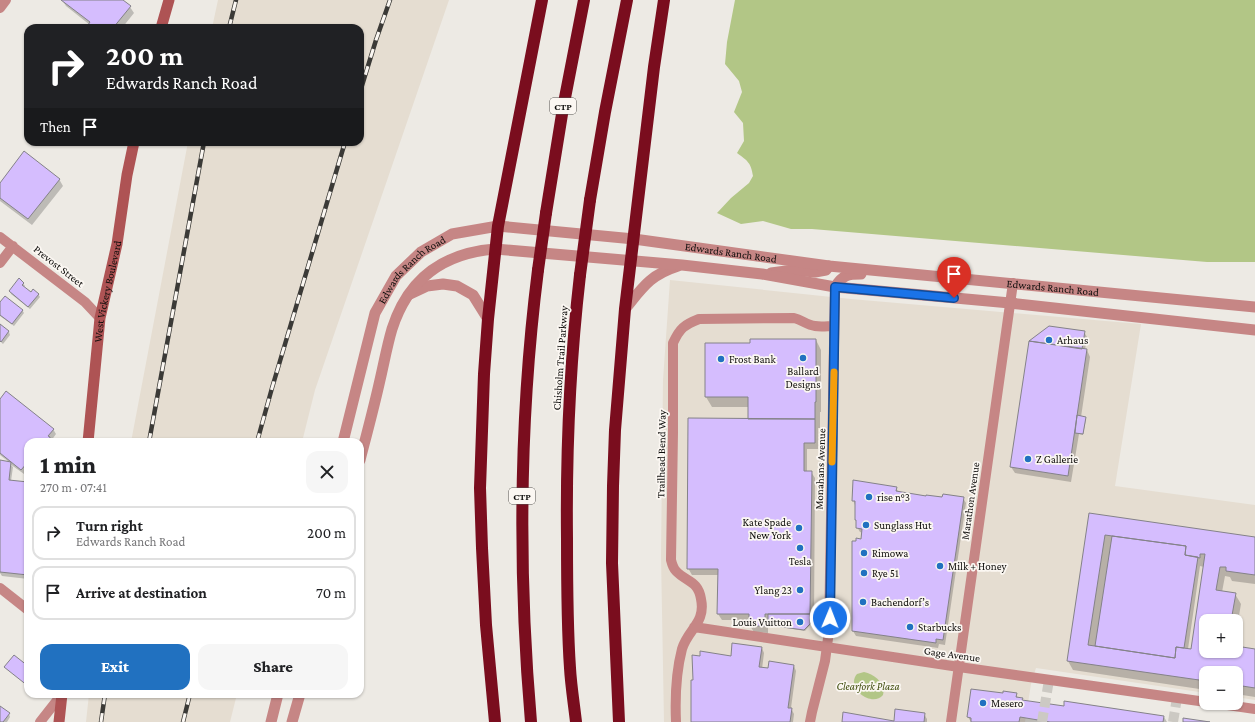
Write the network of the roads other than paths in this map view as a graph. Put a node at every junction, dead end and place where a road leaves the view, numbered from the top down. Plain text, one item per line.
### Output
1 (6, 0) edge
2 (169, 0) edge
3 (542, 0) edge
4 (584, 0) edge
5 (627, 0) edge
6 (664, 0) edge
7 (0, 8) edge
8 (163, 24) edge
9 (133, 146) edge
10 (498, 226) junction
11 (0, 237) edge
12 (634, 239) junction
13 (13, 246) junction
14 (495, 249) junction
15 (631, 261) junction
16 (0, 263) edge
17 (682, 265) junction
18 (829, 266) junction
19 (893, 272) junction
20 (762, 274) junction
21 (1013, 283) junction
22 (835, 287) junction
23 (410, 294) junction
24 (1010, 303) junction
25 (1255, 307) edge
26 (625, 309) junction
27 (100, 318) junction
28 (488, 319) junction
29 (834, 326) junction
30 (1255, 330) edge
31 (88, 438) edge
32 (344, 438) edge
33 (364, 444) edge
34 (0, 588) edge
35 (24, 607) edge
36 (694, 627) junction
37 (827, 647) junction
38 (958, 668) junction
39 (59, 698) edge
40 (62, 698) edge
41 (277, 698) edge
42 (299, 698) edge
43 (1199, 701) edge
44 (1243, 707) edge
45 (1255, 709) edge
46 (40, 722) edge
47 (59, 722) edge
48 (271, 722) edge
49 (292, 722) edge
50 (495, 722) edge
51 (530, 722) edge
52 (576, 722) edge
53 (619, 722) edge
54 (676, 722) edge
55 (810, 722) edge
56 (951, 722) edge

1 - 7 street
2 - 8 main road
3 - 10 highway
4 - 51 highway, CTP, bridge
5 - 52 highway, Chisholm Trail Parkway, bridge
6 - 12 highway
9 - 27 main road, West Vickery Boulevard
10 - 12 street, Edwards Ranch Road
10 - 14 highway
10 - 32 street, Edwards Ranch Road
11 - 13 street, Prevost Street
12 - 15 highway
12 - 18 street, Edwards Ranch Road
13 - 16 street
13 - 27 street, Prevost Street
14 - 15 street, Edwards Ranch Road
14 - 23 street, Edwards Ranch Road
14 - 28 highway
15 - 17 street, Edwards Ranch Road
15 - 26 highway
17 - 20 street, Edwards Ranch Road
17 - 26 street
18 - 19 street, Edwards Ranch Road
18 - 20 street
19 - 21 street, Edwards Ranch Road
19 - 22 street
20 - 22 street, Edwards Ranch Road
21 - 24 street, Marathon Avenue
21 - 25 street, Edwards Ranch Road
22 - 24 street, Edwards Ranch Road
22 - 29 street, Monahans Avenue
23 - 28 street
23 - 33 street, Edwards Ranch Road
24 - 30 street, Edwards Ranch Road
24 - 38 street, Marathon Avenue
26 - 53 highway
27 - 31 main road, West Vickery Boulevard
28 - 50 highway
29 - 36 street, Trailhead Bend Way
29 - 37 street, Monahans Avenue
34 - 35 street
36 - 37 street, Gage Avenue
36 - 54 street, Trailhead Bend Way
37 - 38 street, Gage Avenue
37 - 55 street, Monahans Avenue
38 - 43 street, Gage Avenue
38 - 56 street, Marathon Avenue
39 - 46 street
40 - 47 main road
41 - 48 street
42 - 49 street
44 - 45 street

